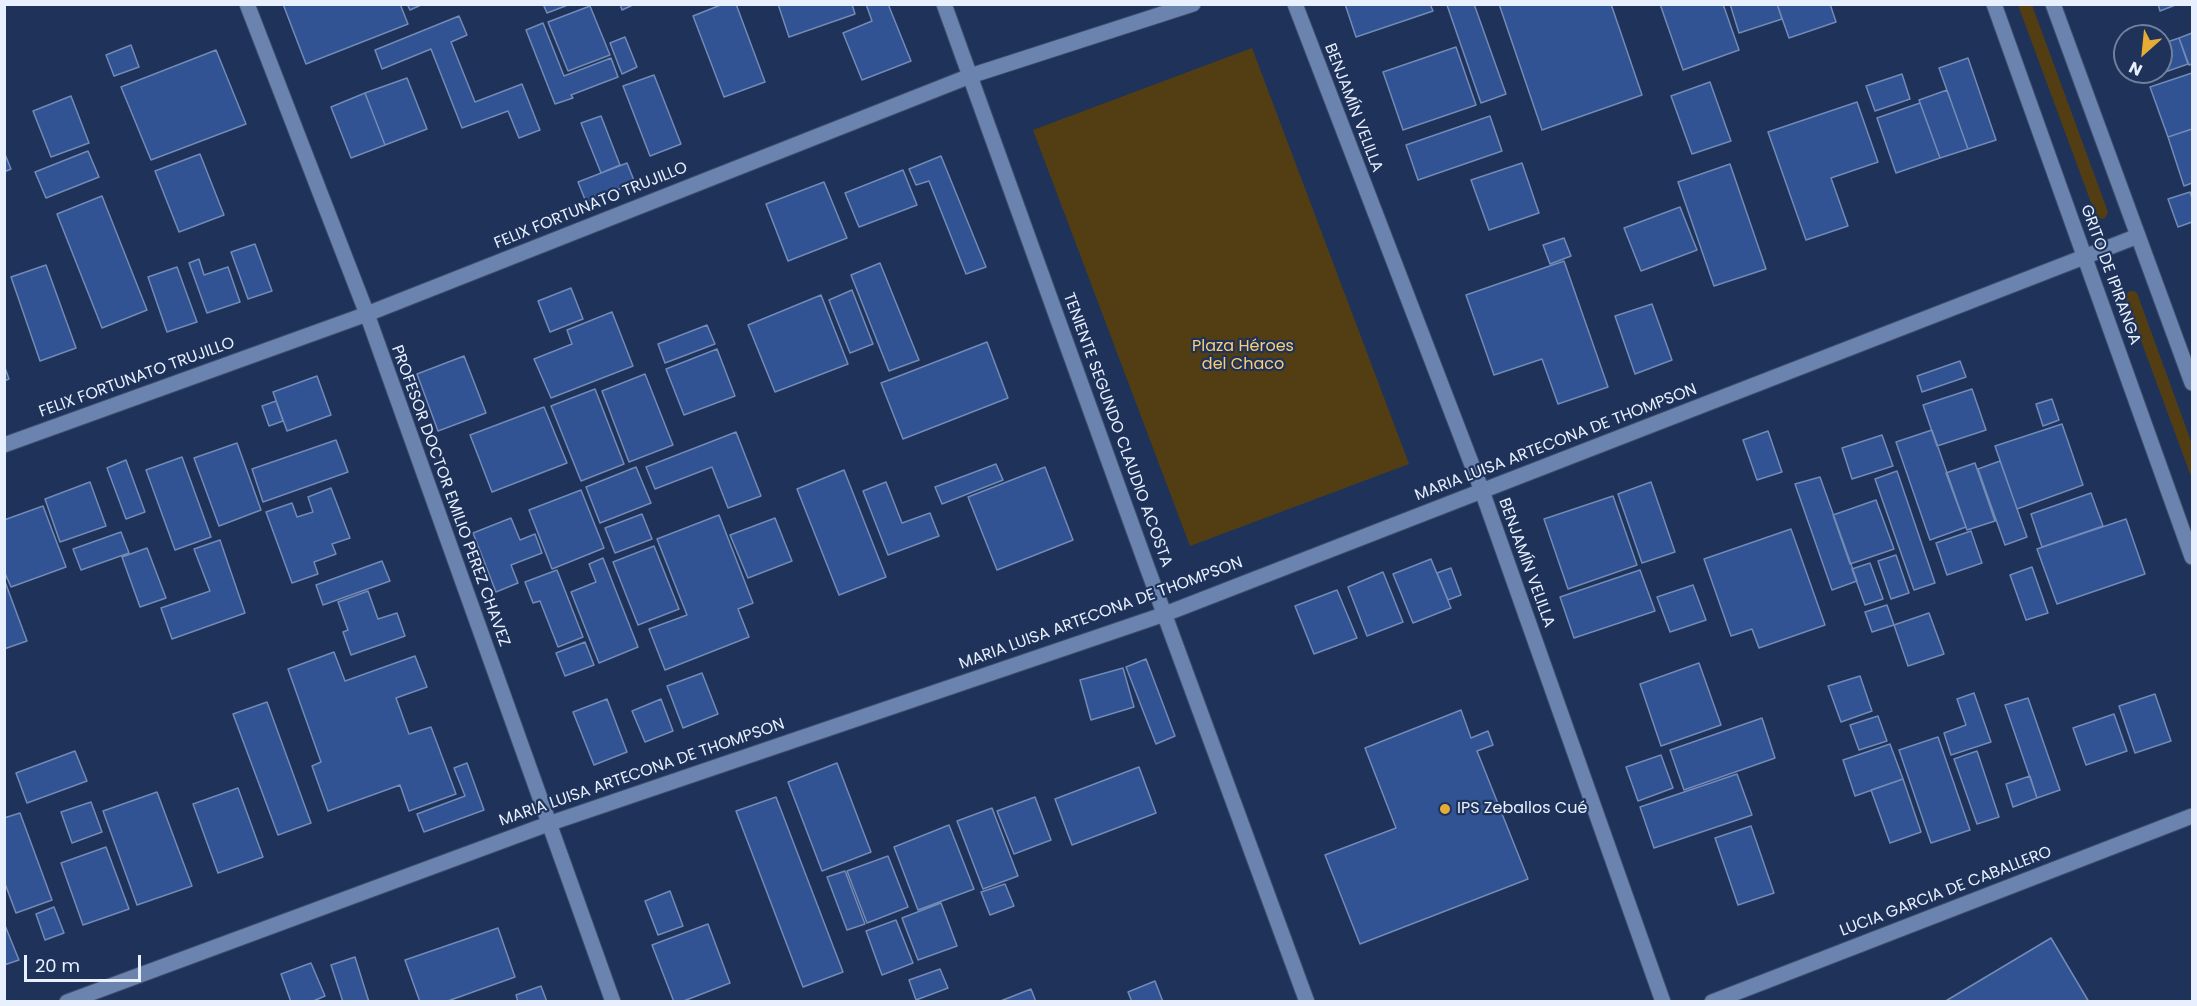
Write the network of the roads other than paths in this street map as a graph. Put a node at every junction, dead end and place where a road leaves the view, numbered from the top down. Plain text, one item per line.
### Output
1 (247, 4) edge
2 (944, 4) edge
3 (1193, 4) edge
4 (1295, 4) edge
5 (1994, 4) edge
6 (2053, 4) edge
7 (970, 76) junction
8 (2138, 236) junction
9 (2084, 256) junction
10 (367, 314) junction
11 (2193, 383) edge
12 (4, 445) edge
13 (1482, 491) junction
14 (2193, 557) edge
15 (1165, 614) junction
16 (2193, 816) edge
17 (548, 824) junction
18 (67, 1002) edge
19 (613, 1002) edge
20 (1307, 1002) edge
21 (1664, 1002) edge
22 (1712, 1002) edge

1 - 10 street, PROFESOR DOCTOR EMILIO PEREZ CHAVEZ
2 - 7 street, TENIENTE SEGUNDO CLAUDIO ACOSTA
3 - 7 street, FELIX FORTUNATO TRUJILLO
4 - 13 street, BENJAMÍN VELILLA
5 - 9 street, GRITO DE IPIRANGA
6 - 8 street
7 - 10 street, FELIX FORTUNATO TRUJILLO
7 - 15 street, TENIENTE SEGUNDO CLAUDIO ACOSTA
8 - 9 street, MARIA LUISA ARTECONA DE THOMPSON
8 - 11 street
9 - 13 street, MARIA LUISA ARTECONA DE THOMPSON
9 - 14 street, GRITO DE IPIRANGA
10 - 12 street, FELIX FORTUNATO TRUJILLO
10 - 17 street, PROFESOR DOCTOR EMILIO PEREZ CHAVEZ
13 - 15 street, MARIA LUISA ARTECONA DE THOMPSON
13 - 21 street, BENJAMÍN VELILLA
15 - 17 street, MARIA LUISA ARTECONA DE THOMPSON
15 - 20 street, TENIENTE SEGUNDO CLAUDIO ACOSTA
16 - 22 street, LUCIA GARCIA DE CABALLERO
17 - 18 street, MARIA LUISA ARTECONA DE THOMPSON
17 - 19 street, PROFESOR DOCTOR EMILIO PEREZ CHAVEZ

